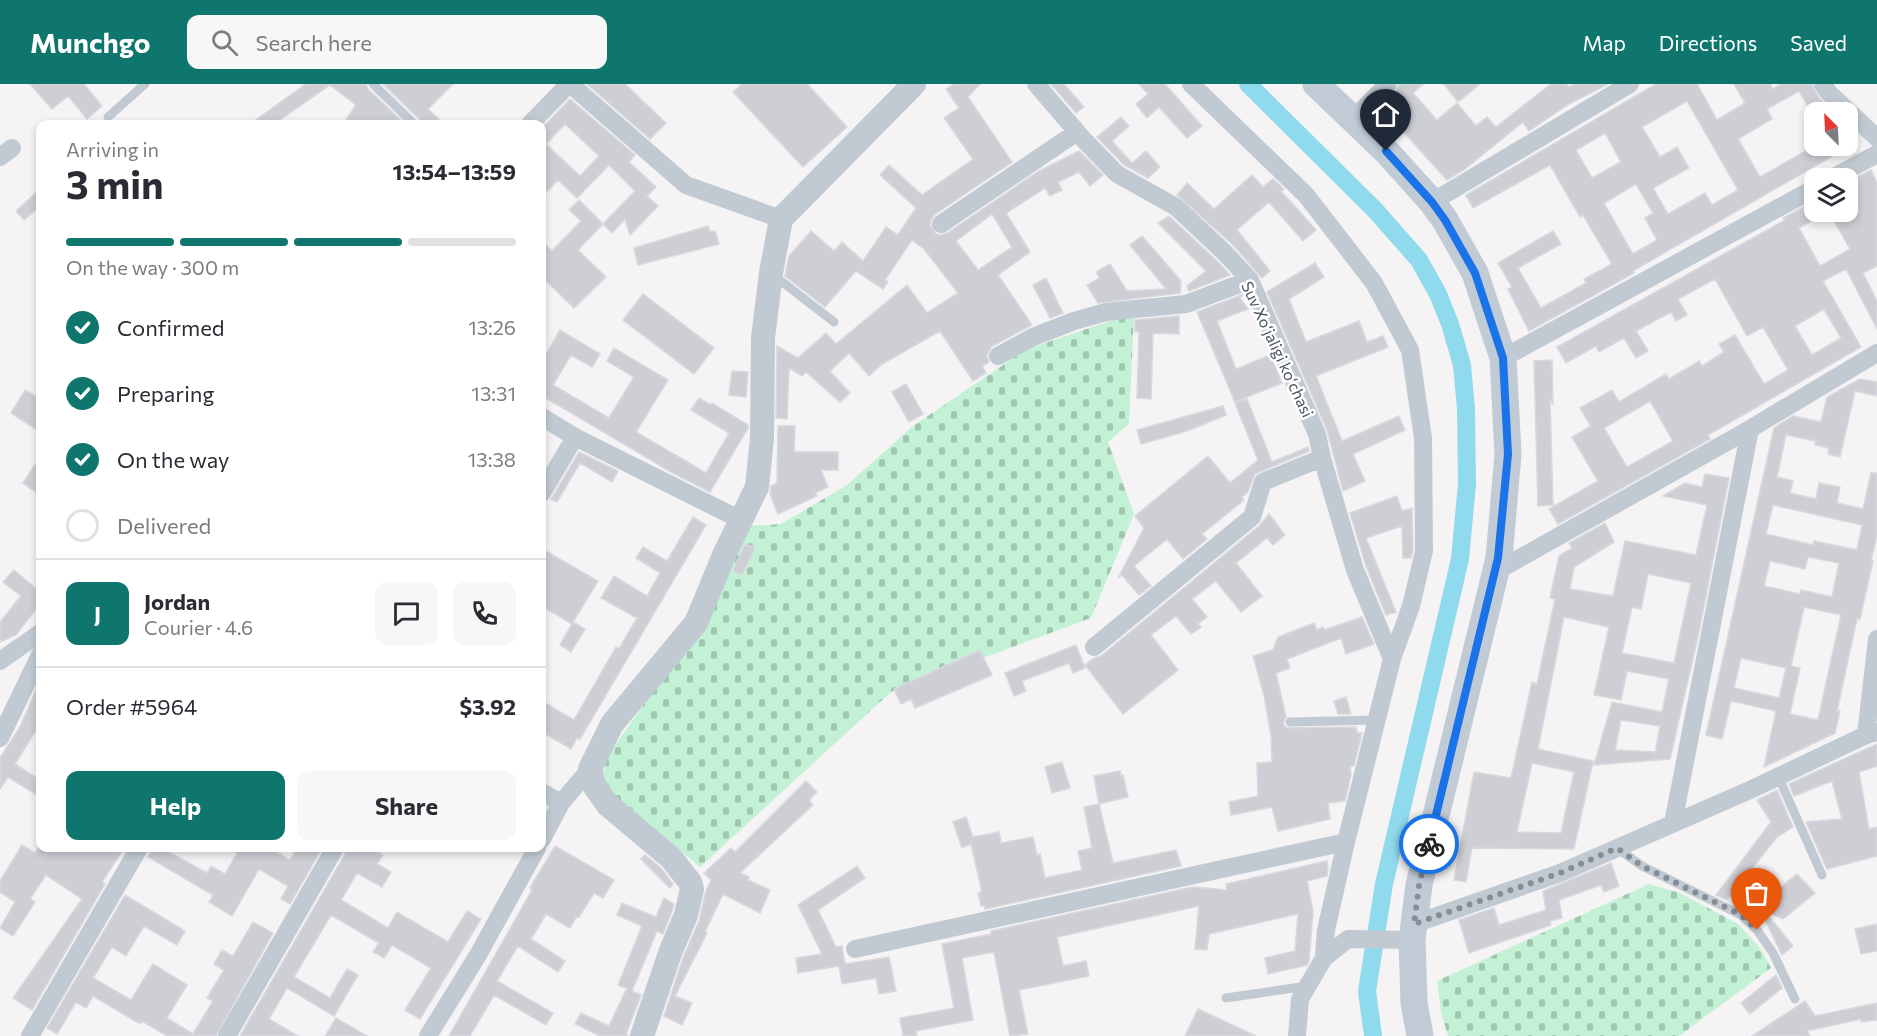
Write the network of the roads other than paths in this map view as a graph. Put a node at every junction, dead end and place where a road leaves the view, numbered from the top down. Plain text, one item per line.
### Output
1 (145, 84) edge
2 (373, 84) edge
3 (569, 84) edge
4 (914, 84) edge
5 (1036, 84) edge
6 (1191, 84) edge
7 (1316, 84) edge
8 (1388, 84) edge
9 (1630, 84) edge
10 (1823, 84) edge
11 (108, 117) dead end
12 (1353, 119) junction
13 (410, 120) edge
14 (534, 120) edge
15 (1077, 132) junction
16 (1877, 138) edge
17 (1877, 154) edge
18 (1851, 168) edge
19 (1804, 194) edge
20 (1432, 202) junction
21 (781, 219) junction
22 (941, 224) dead end
23 (771, 273) junction
24 (1250, 280) junction
25 (834, 322) dead end
26 (1877, 353) edge
27 (998, 356) dead end
28 (1503, 358) junction
29 (546, 420) edge
30 (1750, 429) junction
31 (574, 437) junction
32 (1322, 458) junction
33 (546, 486) edge
34 (741, 519) junction
35 (1495, 572) junction
36 (36, 636) edge
37 (1877, 639) edge
38 (1094, 647) dead end
39 (1392, 658) junction
40 (0, 661) edge
41 (36, 663) edge
42 (1376, 720) junction
43 (1290, 722) dead end
44 (1871, 733) edge
45 (0, 738) edge
46 (590, 769) junction
47 (1778, 777) junction
48 (546, 794) edge
49 (561, 803) junction
50 (1673, 823) junction
51 (546, 831) edge
52 (1346, 842) junction
53 (1617, 848) junction
54 (138, 852) edge
55 (333, 852) edge
56 (535, 852) edge
57 (1822, 875) dead end
58 (1413, 932) junction
59 (855, 949) dead end
60 (1324, 958) junction
61 (1307, 986) junction
62 (1226, 998) dead end
63 (1796, 999) dead end
64 (30, 1036) edge
65 (226, 1036) edge
66 (428, 1036) edge
67 (642, 1036) edge
68 (1297, 1036) edge
69 (1420, 1036) edge

1 - 11 lane
2 - 13 lane
3 - 14 street
3 - 21 street
4 - 21 street
5 - 15 street, Suv Xoʻjaligi koʻchasi
6 - 39 street
7 - 12 main road
8 - 12 street
9 - 20 street
10 - 16 street
12 - 20 main road
15 - 22 street
15 - 24 street, Suv Xoʻjaligi koʻchasi
17 - 18 street
19 - 28 street
20 - 28 main road
21 - 23 street
23 - 25 lane
23 - 34 street
24 - 27 street
24 - 32 street, Suv Xoʻjaligi koʻchasi
26 - 30 street
28 - 35 main road
29 - 31 street
30 - 35 street
30 - 50 street
31 - 33 street
31 - 34 street
32 - 38 street
32 - 39 street, Suv Xoʻjaligi koʻchasi
34 - 46 street
35 - 58 main road
36 - 40 street
37 - 44 street
39 - 42 street
41 - 45 street
42 - 43 lane
42 - 52 street
44 - 47 street
46 - 49 street
46 - 67 street
47 - 50 street
47 - 57 lane
48 - 49 street
49 - 51 street
50 - 53 street
52 - 59 street
52 - 60 street
53 - 58 street
53 - 63 lane
54 - 64 street
55 - 65 street
56 - 66 street
58 - 60 street
58 - 69 main road
60 - 61 street
61 - 62 lane
61 - 68 street

